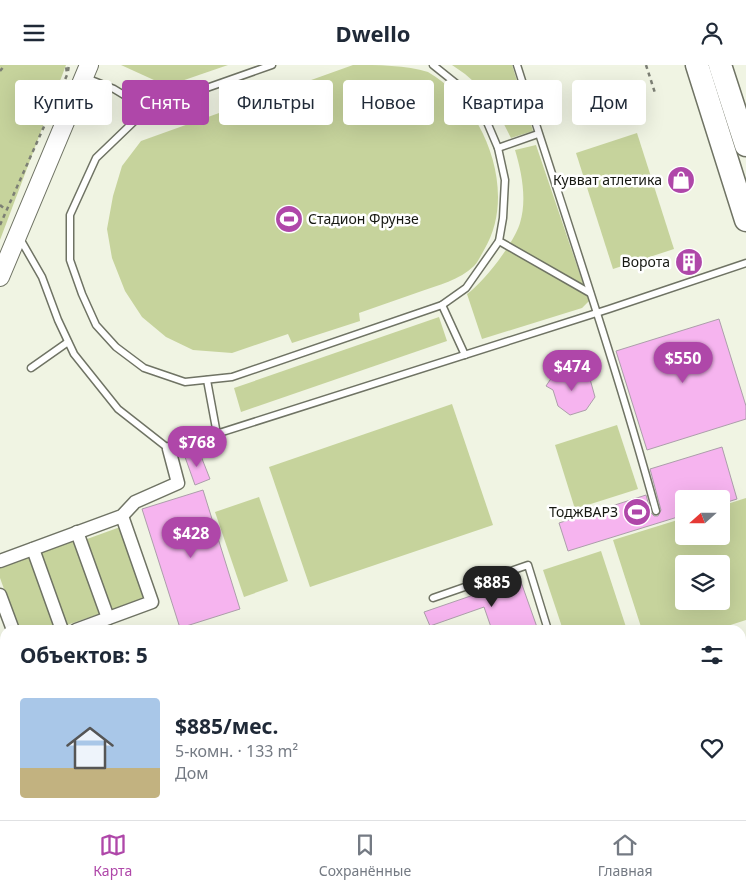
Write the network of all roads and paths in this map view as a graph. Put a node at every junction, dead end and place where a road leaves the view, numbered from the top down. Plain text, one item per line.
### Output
1 (5, 65) edge
2 (68, 65) edge
3 (272, 65) edge
4 (433, 65) edge
5 (516, 65) edge
6 (646, 65) edge
7 (697, 65) edge
8 (720, 65) edge
9 (0, 71) edge
10 (87, 71) edge
11 (209, 87) edge
12 (655, 93) dead end
13 (122, 94) edge
14 (130, 125) edge
15 (538, 134) junction
16 (746, 145) edge
17 (498, 148) junction
18 (0, 205) edge
19 (6, 210) junction
20 (746, 220) edge
21 (0, 225) edge
22 (18, 236) junction
23 (499, 241) junction
24 (746, 263) edge
25 (0, 277) edge
26 (590, 293) junction
27 (442, 305) junction
28 (597, 313) junction
29 (68, 342) junction
30 (465, 355) junction
31 (31, 368) dead end
32 (207, 380) junction
33 (218, 434) junction
34 (169, 449) junction
35 (656, 511) dead end
36 (122, 516) junction
37 (77, 532) junction
38 (33, 549) junction
39 (0, 561) edge
40 (0, 595) edge
41 (433, 598) dead end
42 (108, 618) junction
43 (11, 625) edge
44 (60, 625) edge
45 (89, 625) edge
46 (546, 625) edge

1 - 9 path
2 - 19 path
3 - 11 lane
4 - 17 lane
5 - 15 lane
6 - 12 path
7 - 20 highway
8 - 16 highway
10 - 13 lane
10 - 22 street
14 - 32 lane
15 - 17 lane
15 - 26 lane
17 - 23 lane
18 - 19 path
19 - 21 path
22 - 25 street
22 - 29 lane
23 - 26 lane
23 - 27 lane
24 - 28 lane
26 - 28 lane
27 - 30 lane
27 - 32 lane
28 - 30 lane
28 - 35 lane
29 - 31 lane
29 - 34 lane
30 - 33 lane
32 - 33 lane
33 - 34 lane
34 - 36 street
36 - 37 street
36 - 42 street
37 - 38 street
37 - 42 street
38 - 39 street
38 - 44 street
40 - 43 street
41 - 46 lane
42 - 45 street

